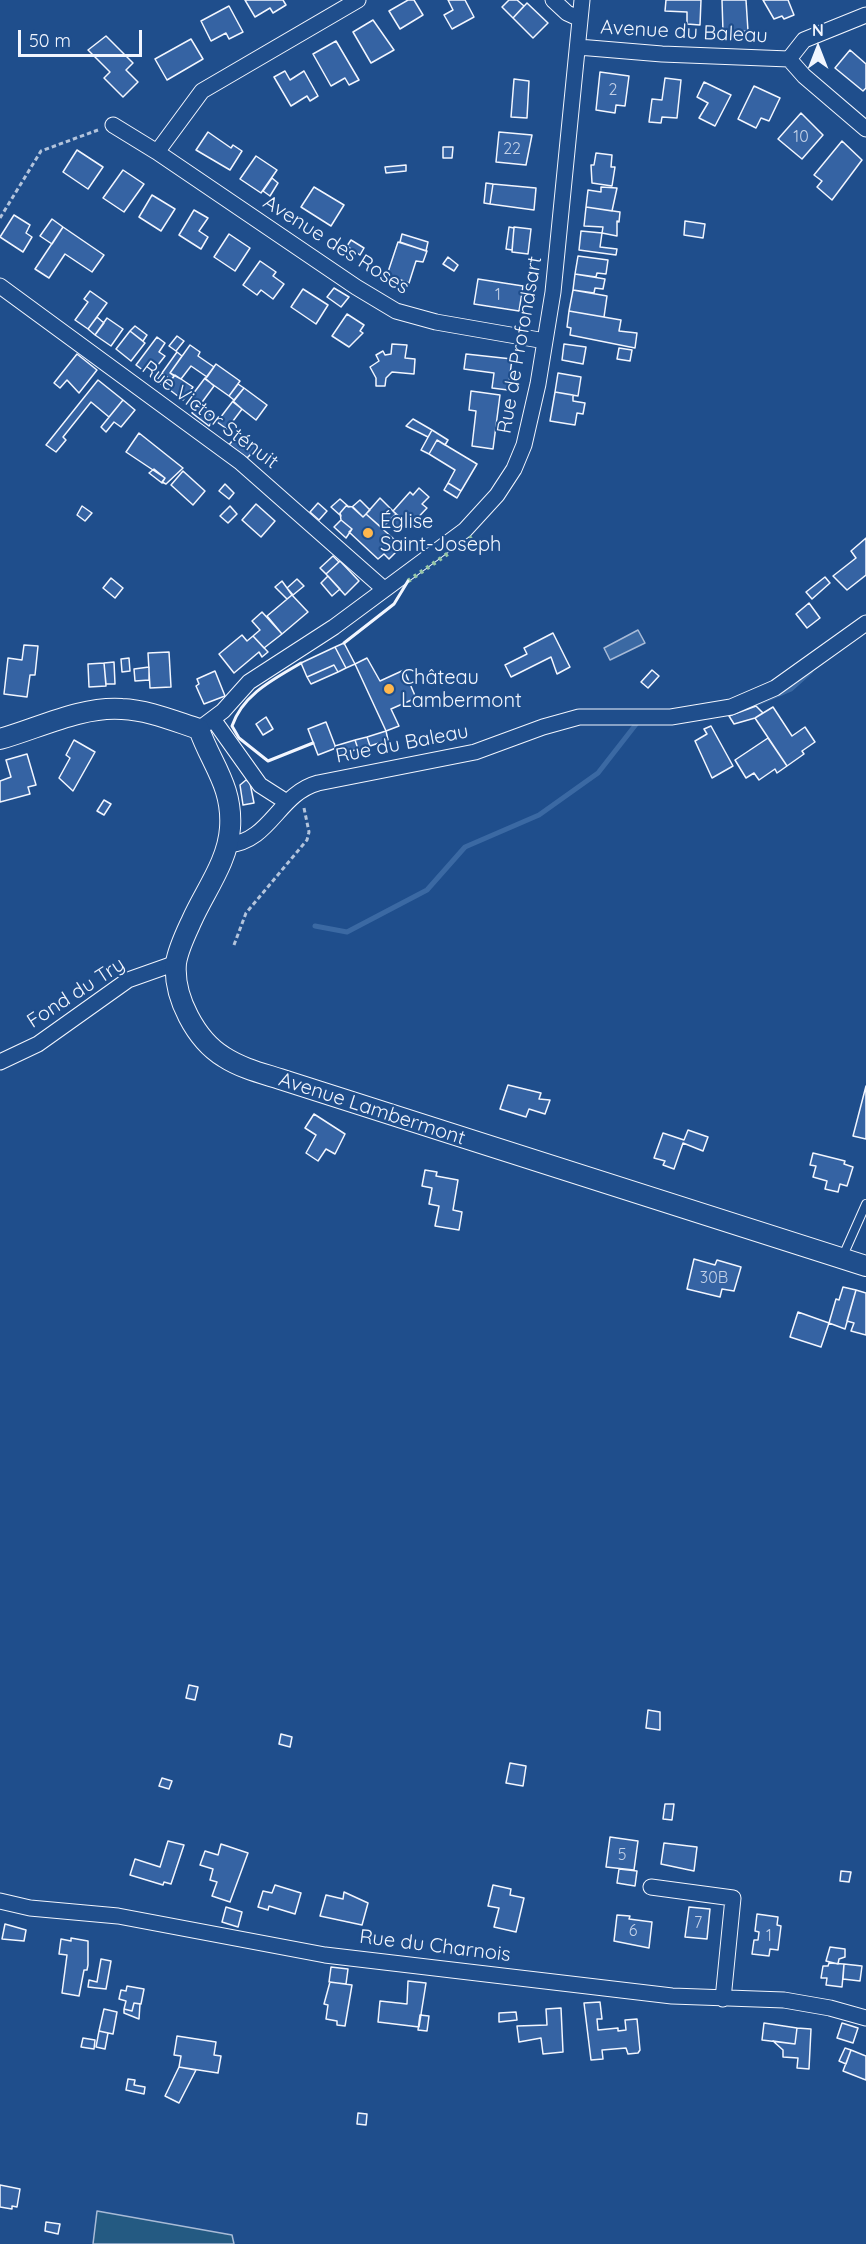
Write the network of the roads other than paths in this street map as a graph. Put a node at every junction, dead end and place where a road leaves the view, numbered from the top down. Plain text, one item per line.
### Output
1 (358, 0) edge
2 (553, 0) edge
3 (582, 0) edge
4 (866, 15) edge
5 (580, 19) junction
6 (578, 47) junction
7 (789, 58) junction
8 (113, 125) road end
9 (866, 129) edge
10 (157, 152) junction
11 (0, 286) edge
12 (545, 341) junction
13 (384, 589) junction
14 (866, 622) edge
15 (206, 724) junction
16 (0, 739) edge
17 (289, 798) junction
18 (228, 845) junction
19 (176, 963) junction
20 (0, 1062) edge
21 (866, 1204) edge
22 (842, 1258) junction
23 (866, 1266) edge
24 (651, 1887) dead end
25 (0, 1901) edge
26 (723, 1999) junction
27 (866, 2018) edge

1 - 10 street
2 - 5 street
3 - 5 street, Rue de Profondsart
4 - 7 street, Avenue du Baleau
5 - 6 street, Rue de Profondsart
6 - 7 street, Avenue du Baleau
6 - 12 street, Rue de Profondsart
7 - 9 street, Avenue du Baleau
8 - 10 street, Avenue des Roses
10 - 12 street, Avenue des Roses
11 - 13 street, Rue Victor Sténuit
12 - 13 street, Rue de Profondsart
13 - 15 street, Rue de Profondsart
14 - 17 street, Rue du Baleau
15 - 16 street
15 - 17 street
15 - 18 street, Avenue Lambermont
17 - 18 street, Rue du Baleau
18 - 19 street, Avenue Lambermont
19 - 20 street, Fond du Try
19 - 22 street, Avenue Lambermont
21 - 22 lane
22 - 23 street, Avenue Lambermont
24 - 26 street
25 - 26 street, Rue du Charnois
26 - 27 street, Rue du Charnois

